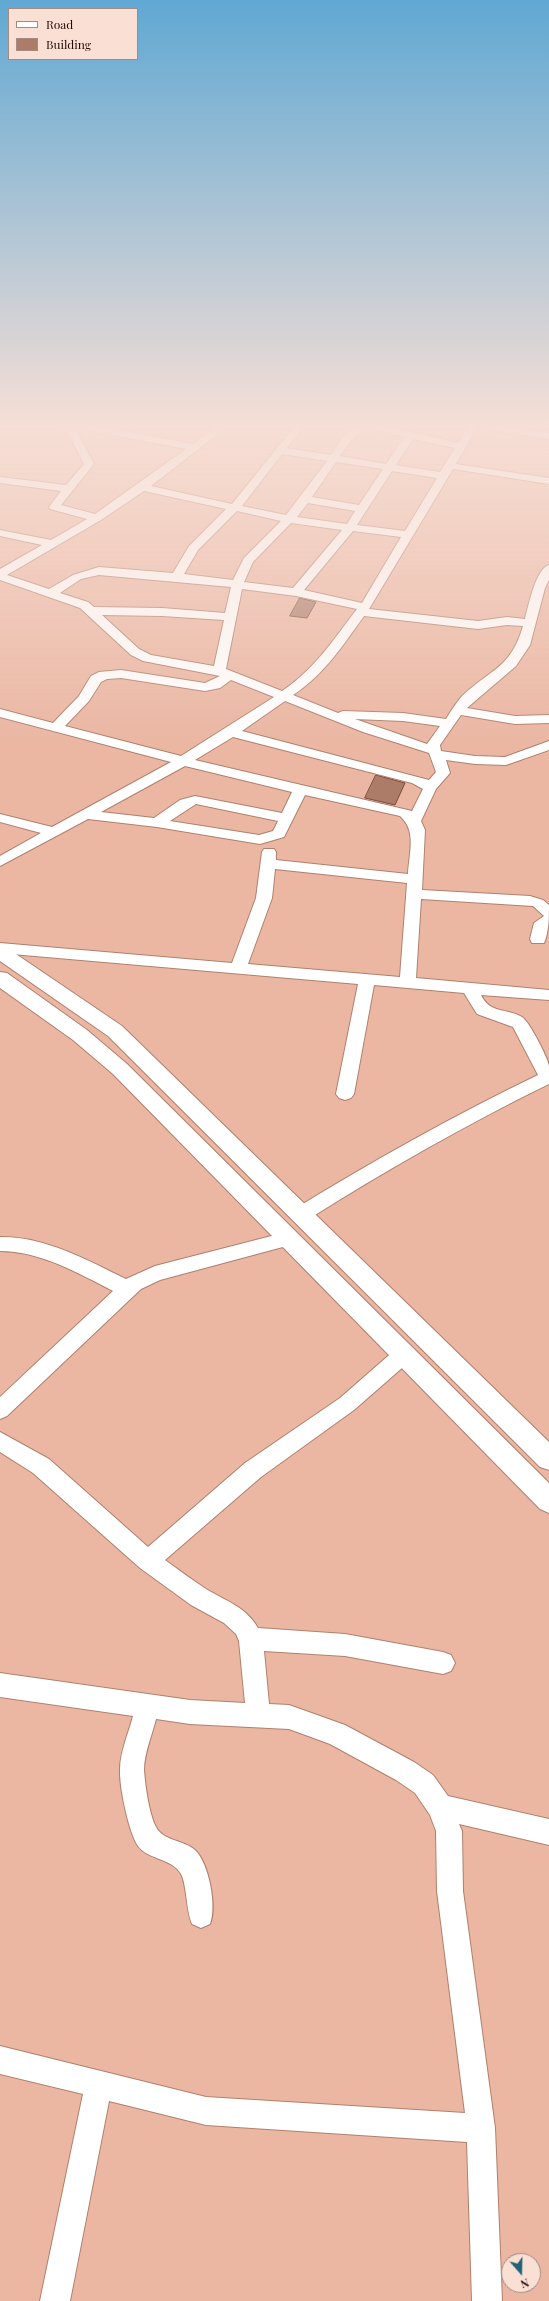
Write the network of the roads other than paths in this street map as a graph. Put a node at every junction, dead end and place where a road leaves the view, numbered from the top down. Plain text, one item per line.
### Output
1 (75, 530) edge
2 (211, 530) edge
3 (276, 530) edge
4 (347, 530) edge
5 (375, 530) edge
6 (411, 530) edge
7 (0, 533) edge
8 (408, 535) junction
9 (52, 543) junction
10 (549, 568) edge
11 (0, 575) edge
12 (177, 577) junction
13 (236, 584) junction
14 (52, 592) junction
15 (296, 592) junction
16 (363, 610) junction
17 (92, 611) junction
18 (230, 618) junction
19 (530, 623) junction
20 (225, 673) junction
21 (282, 697) junction
22 (458, 711) junction
23 (0, 713) edge
24 (330, 715) junction
25 (549, 719) edge
26 (448, 723) junction
27 (55, 728) junction
28 (231, 732) junction
29 (549, 745) edge
30 (434, 752) junction
31 (184, 761) junction
32 (430, 788) junction
33 (300, 790) junction
34 (87, 815) junction
35 (0, 818) edge
36 (287, 818) junction
37 (414, 821) junction
38 (157, 823) junction
39 (54, 832) junction
40 (270, 838) junction
41 (0, 862) edge
42 (268, 864) junction
43 (414, 886) junction
44 (549, 913) edge
45 (549, 920) edge
46 (538, 939) dead end
47 (0, 948) edge
48 (0, 952) edge
49 (238, 969) junction
50 (0, 978) edge
51 (367, 980) junction
52 (408, 983) junction
53 (470, 988) junction
54 (549, 995) edge
55 (548, 1077) edge
56 (345, 1094) dead end
57 (300, 1215) junction
58 (287, 1239) junction
59 (0, 1244) edge
60 (128, 1289) junction
61 (403, 1355) junction
62 (0, 1410) edge
63 (0, 1441) edge
64 (549, 1460) edge
65 (549, 1501) edge
66 (148, 1561) junction
67 (251, 1640) junction
68 (443, 1662) dead end
69 (0, 1685) edge
70 (146, 1706) junction
71 (258, 1714) junction
72 (440, 1807) junction
73 (549, 1832) edge
74 (201, 1915) dead end
75 (0, 2060) edge
76 (100, 2083) junction
77 (481, 2128) junction
78 (55, 2301) edge
79 (487, 2301) edge

1 - 9 street
2 - 12 street
3 - 13 street
4 - 15 street
5 - 8 street
6 - 8 street
7 - 9 street
8 - 16 street
9 - 11 street
10 - 19 street
11 - 14 street
12 - 13 street
12 - 14 street
13 - 15 street
13 - 18 street
14 - 17 street
15 - 16 street
16 - 19 street
16 - 21 street
17 - 18 street
17 - 20 street
18 - 20 street
19 - 22 street
20 - 21 street
20 - 27 street
21 - 24 street
21 - 28 street
22 - 25 street
22 - 26 street
23 - 27 street
24 - 26 street
24 - 30 street
26 - 30 street
27 - 31 street
28 - 31 street
28 - 32 street
29 - 30 street
30 - 32 street
31 - 33 street
31 - 34 street
32 - 37 street
33 - 36 street
33 - 37 street
34 - 38 street
34 - 39 street
35 - 39 street
36 - 38 street
36 - 40 street
37 - 43 street
38 - 40 street
39 - 41 street
40 - 42 street
42 - 43 street
42 - 49 street
43 - 44 street
43 - 52 street
45 - 46 street
47 - 49 street
48 - 57 street
49 - 51 street
50 - 58 street
51 - 52 street
51 - 56 street
52 - 53 street
53 - 54 street
53 - 55 street
55 - 57 street
57 - 64 street
58 - 60 street
58 - 61 street
59 - 60 street
60 - 62 street
61 - 65 street
61 - 66 street
63 - 66 street
66 - 67 street
67 - 68 street
67 - 71 street
69 - 70 street
70 - 71 street
70 - 74 street
71 - 72 street
72 - 73 street
72 - 77 street
75 - 76 street
76 - 77 street
76 - 78 street
77 - 79 street

